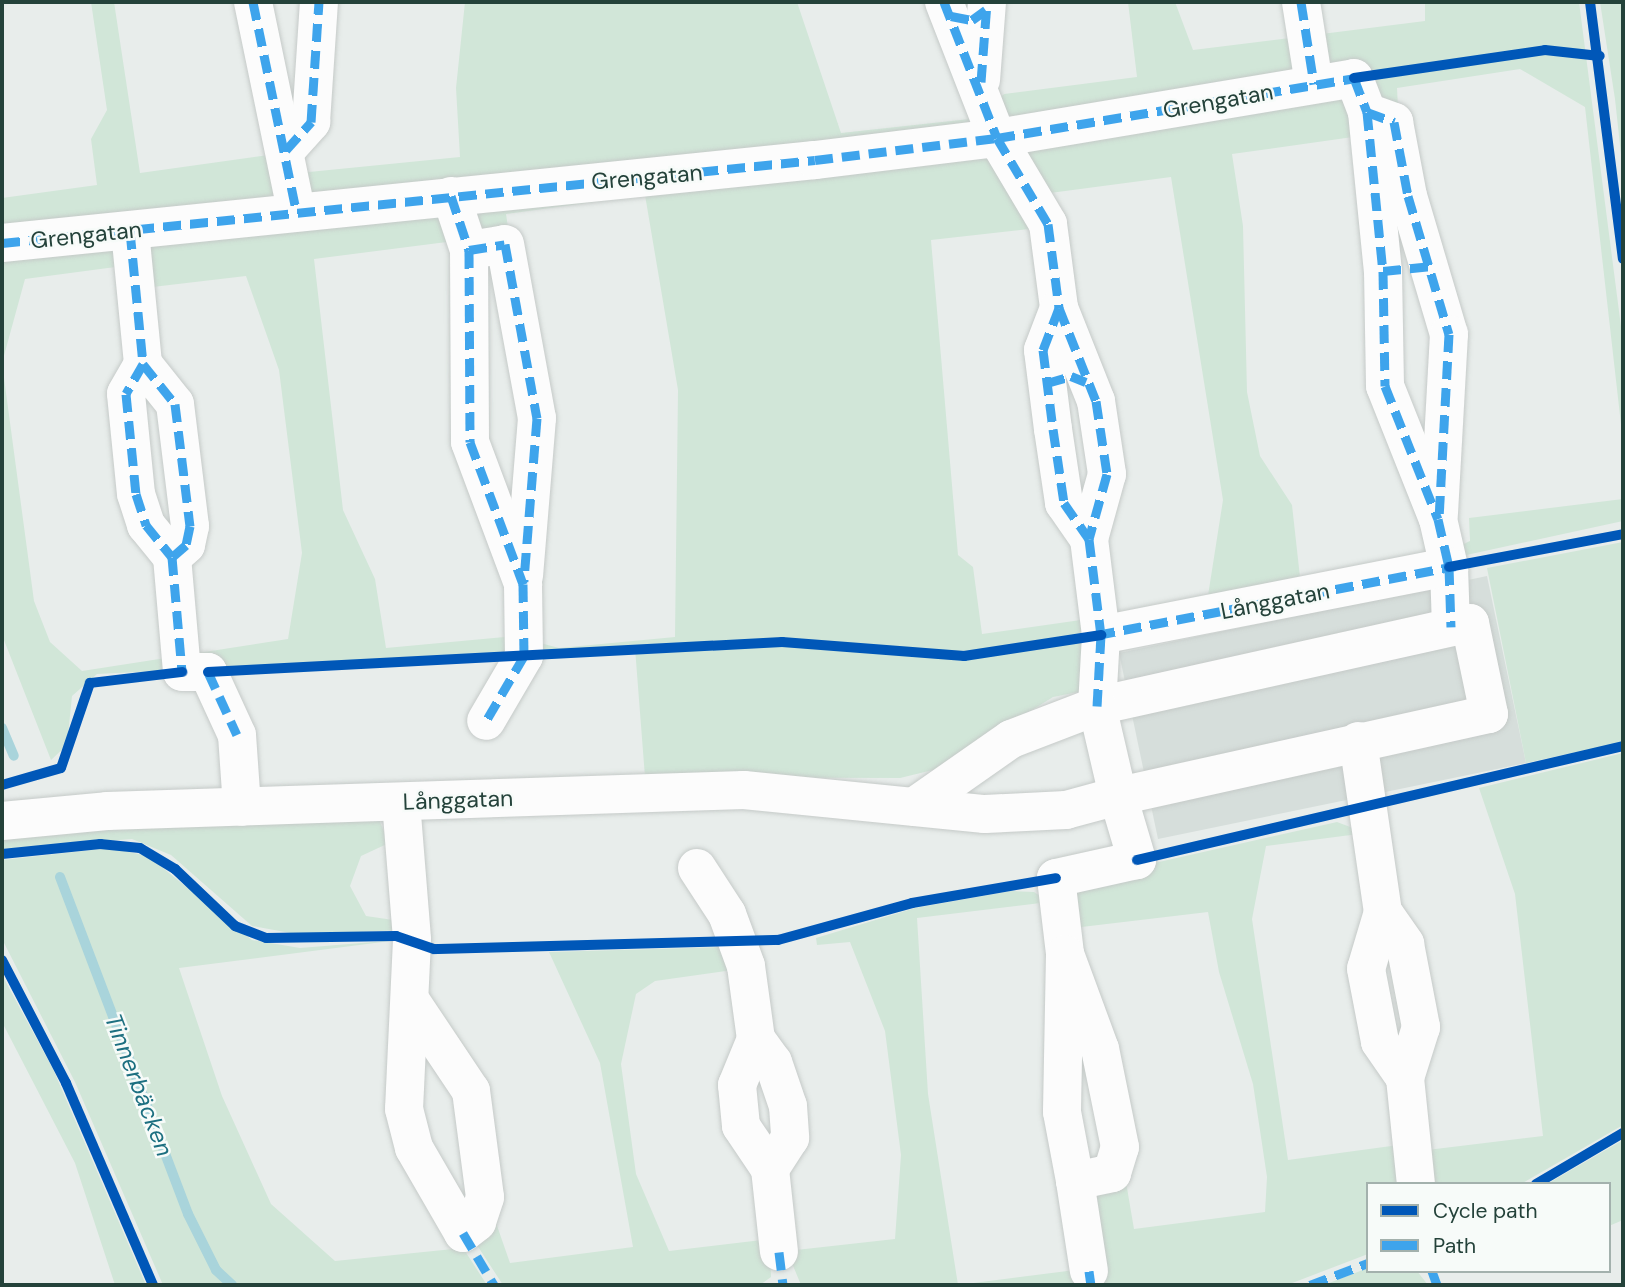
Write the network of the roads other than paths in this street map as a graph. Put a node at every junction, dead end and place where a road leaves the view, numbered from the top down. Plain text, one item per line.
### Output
1 (253, 2) edge
2 (319, 2) edge
3 (1301, 2) edge
4 (967, 7) edge
5 (1314, 84) junction
6 (1361, 95) junction
7 (997, 138) junction
8 (286, 150) junction
9 (451, 196) junction
10 (296, 210) junction
11 (130, 231) junction
12 (2, 243) edge
13 (469, 250) junction
14 (1432, 266) junction
15 (1383, 271) junction
16 (1059, 307) junction
17 (142, 364) junction
18 (1086, 382) junction
19 (1048, 383) junction
20 (1438, 519) junction
21 (1089, 540) junction
22 (172, 556) junction
23 (1450, 568) junction
24 (523, 584) junction
25 (1451, 627) junction
26 (1101, 635) junction
27 (1097, 706) junction
28 (486, 721) dead end
29 (1358, 741) junction
30 (1118, 796) junction
31 (401, 802) junction
32 (242, 807) junction
33 (914, 807) junction
34 (2, 821) edge
35 (697, 868) dead end
36 (1065, 954) junction
37 (412, 1003) junction
38 (1075, 1181) junction
39 (1416, 1182) edge
40 (779, 1252) dead end
41 (1088, 1270) dead end

1 - 8 street
2 - 8 street
3 - 5 street
4 - 7 street
5 - 6 street, Grengatan
5 - 7 street, Grengatan
6 - 14 street
6 - 15 street
7 - 9 street, Grengatan
7 - 16 street
8 - 10 street
9 - 10 street, Grengatan
9 - 13 street
10 - 11 street, Grengatan
11 - 12 street, Grengatan
11 - 17 street
13 - 24 street
13 - 24 street
14 - 15 street
14 - 20 street
15 - 20 street
16 - 18 street
16 - 19 street
17 - 22 street
17 - 22 street
18 - 19 street
18 - 21 street
19 - 21 street
20 - 23 street
21 - 26 street
22 - 32 street
23 - 25 street
23 - 26 street, Långgatan
24 - 28 street
25 - 27 street
25 - 29 street, Långgatan
26 - 27 street
27 - 30 street
27 - 33 street
29 - 30 street, Långgatan
29 - 39 street
30 - 33 street, Långgatan
30 - 36 street
31 - 32 street, Långgatan
31 - 33 street, Långgatan
31 - 37 street
32 - 34 street, Långgatan
35 - 40 street
36 - 38 street
36 - 38 street
37 - 37 street
38 - 41 street

